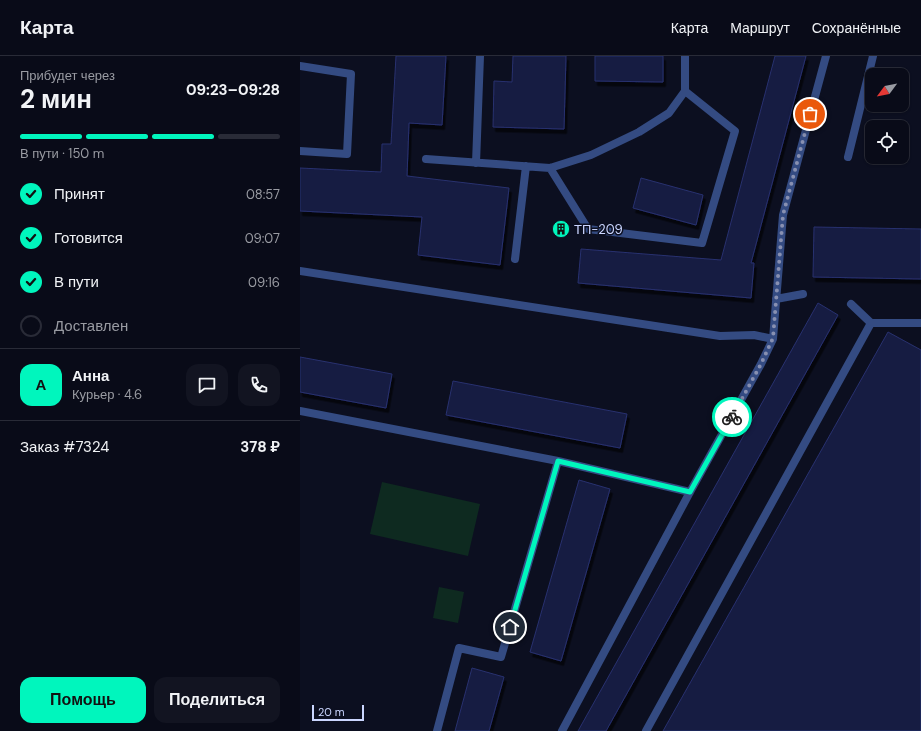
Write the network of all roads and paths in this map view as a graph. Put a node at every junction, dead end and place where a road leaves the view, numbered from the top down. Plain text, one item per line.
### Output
1 (480, 56) edge
2 (685, 56) edge
3 (826, 56) edge
4 (873, 56) edge
5 (300, 66) edge
6 (685, 91) junction
7 (300, 151) edge
8 (848, 157) dead end
9 (426, 159) dead end
10 (476, 163) junction
11 (526, 166) junction
12 (550, 168) junction
13 (515, 259) dead end
14 (300, 270) edge
15 (803, 294) dead end
16 (776, 299) junction
17 (850, 304) dead end
18 (870, 323) junction
19 (921, 323) edge
20 (773, 338) junction
21 (300, 411) edge
22 (558, 461) junction
23 (690, 492) junction
24 (437, 731) edge
25 (562, 731) edge
26 (646, 731) edge

1 - 10 lane
2 - 6 lane
3 - 16 lane
4 - 8 lane
5 - 7 lane
6 - 12 lane
6 - 12 lane
9 - 10 lane
10 - 11 lane
11 - 12 lane
11 - 13 lane
14 - 20 lane
15 - 16 lane
16 - 20 lane
17 - 18 lane
18 - 19 lane
18 - 26 lane
20 - 23 lane
21 - 22 lane
22 - 23 lane
22 - 24 lane
23 - 25 lane

